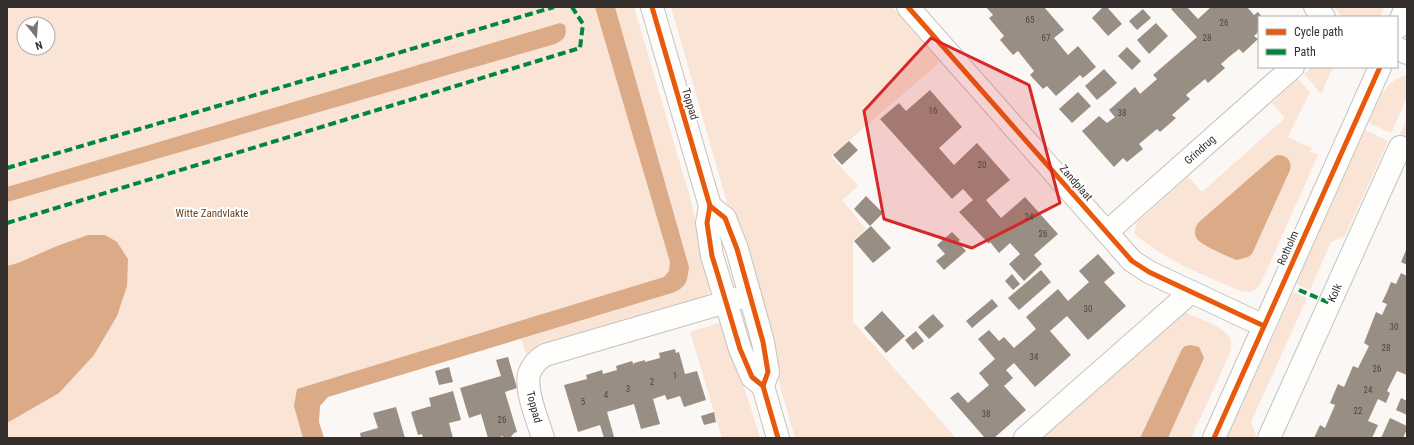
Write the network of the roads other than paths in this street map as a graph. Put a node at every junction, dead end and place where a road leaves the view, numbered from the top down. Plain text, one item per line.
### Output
1 (652, 7) edge
2 (908, 7) edge
3 (1315, 7) edge
4 (1406, 7) edge
5 (1323, 16) edge
6 (1398, 26) edge
7 (1398, 48) edge
8 (1407, 53) edge
9 (1292, 68) edge
10 (1380, 68) edge
11 (1400, 148) dead end
12 (710, 206) junction
13 (1107, 232) junction
14 (1191, 292) junction
15 (750, 295) junction
16 (726, 302) junction
17 (1264, 326) junction
18 (763, 386) junction
19 (543, 438) edge
20 (778, 438) edge
21 (1025, 438) edge
22 (1214, 438) edge
23 (1269, 438) edge

1 - 12 street, Toppad
2 - 13 street, Zandplaat
3 - 5 street
4 - 6 street
7 - 8 street
9 - 13 street, Grindrug
10 - 17 street, Rotholm
11 - 23 street, Kolk
12 - 15 street, Toppad
12 - 16 street, Toppad
13 - 14 street, Zandplaat
14 - 17 street, Zandplaat
14 - 21 street
15 - 16 street, Toppad
15 - 18 street, Toppad
16 - 18 street, Toppad
16 - 19 street, Toppad
17 - 22 street, Rotholm
18 - 20 street, Toppad

